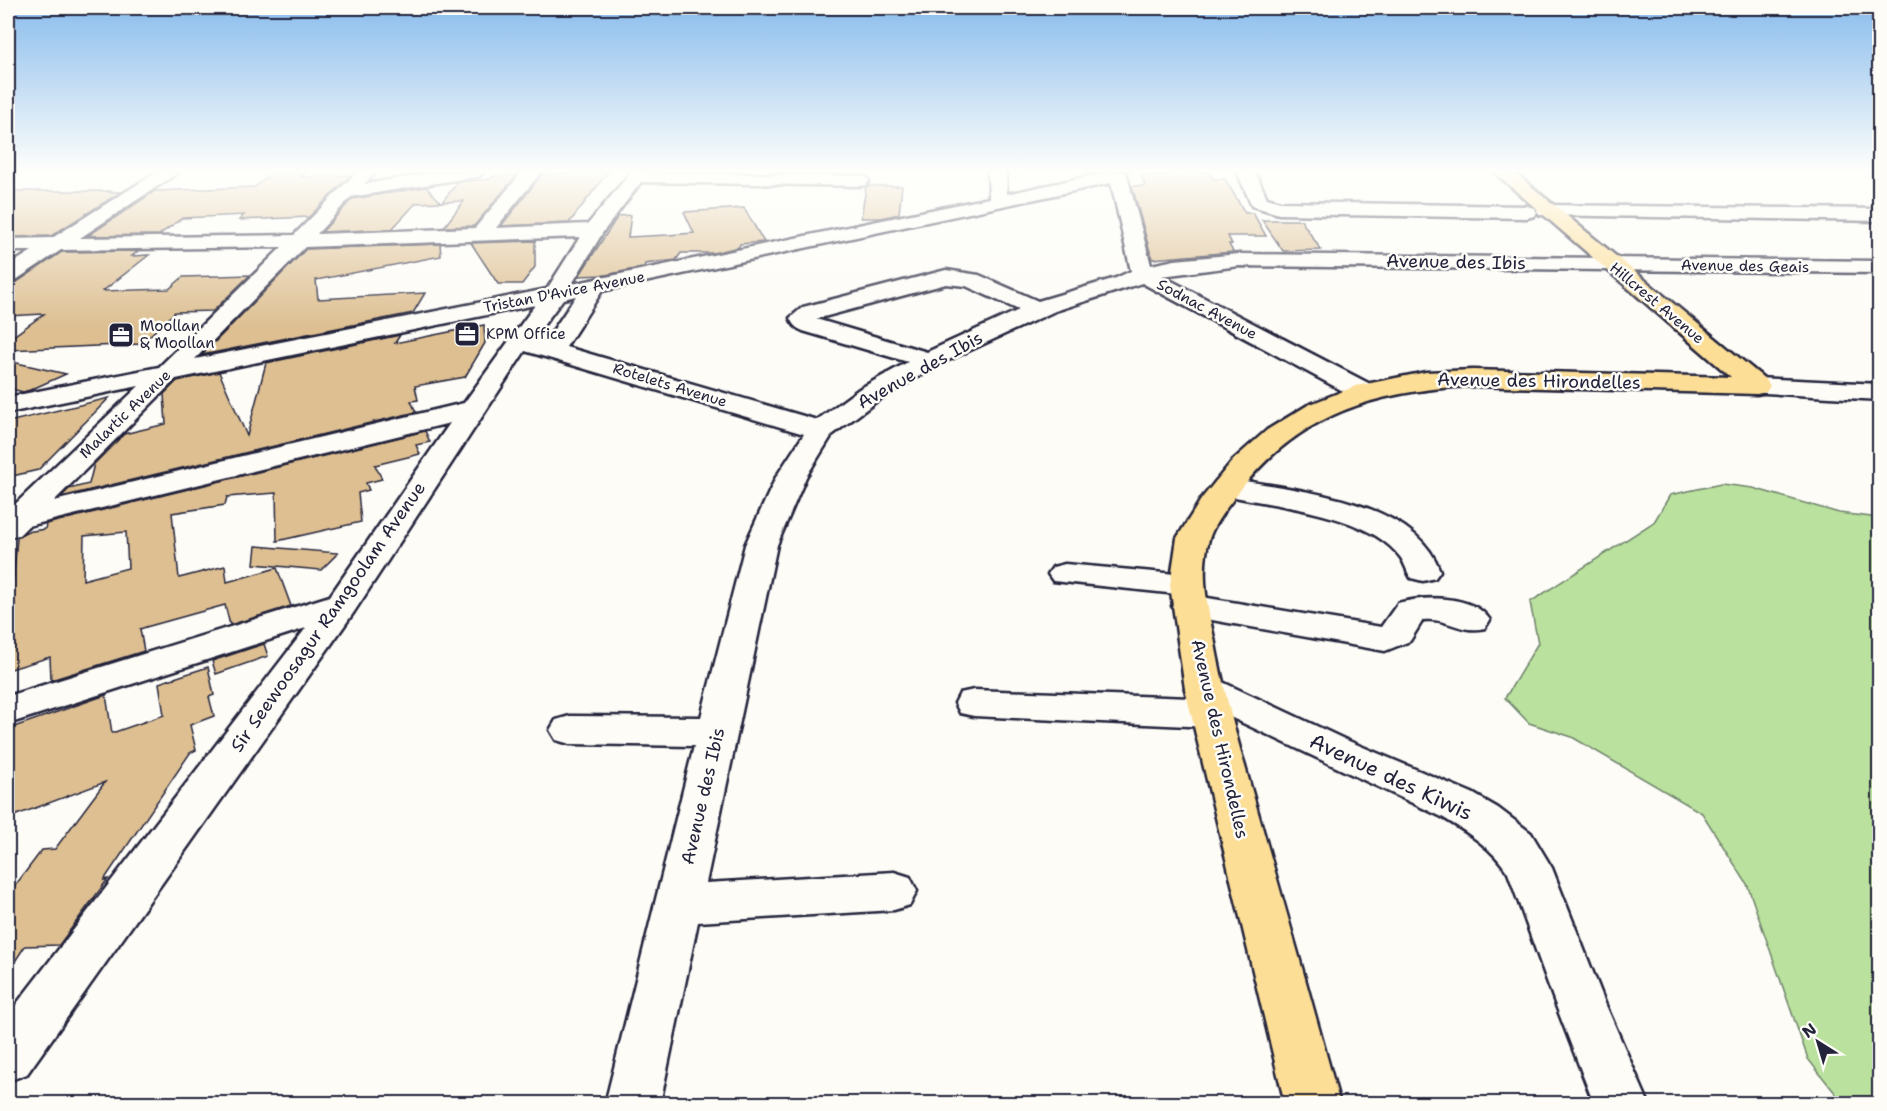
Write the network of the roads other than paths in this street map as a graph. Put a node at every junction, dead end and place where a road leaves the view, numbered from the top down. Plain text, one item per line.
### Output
1 (89, 224) edge
2 (316, 224) edge
3 (489, 224) edge
4 (599, 224) edge
5 (825, 224) edge
6 (1130, 224) edge
7 (1543, 224) edge
8 (1559, 224) edge
9 (594, 230) junction
10 (479, 236) junction
11 (301, 241) junction
12 (57, 244) junction
13 (8, 246) edge
14 (1598, 264) junction
15 (1880, 267) edge
16 (1142, 274) junction
17 (8, 275) edge
18 (594, 286) junction
19 (555, 294) junction
20 (1038, 310) junction
21 (519, 341) junction
22 (552, 350) junction
23 (929, 360) junction
24 (170, 371) junction
25 (1742, 386) junction
26 (1365, 392) junction
27 (1880, 392) edge
28 (8, 405) edge
29 (473, 409) junction
30 (821, 430) junction
31 (1227, 487) junction
32 (12, 524) edge
33 (1423, 571) dead end
34 (1065, 574) dead end
35 (1189, 595) junction
36 (342, 604) junction
37 (1472, 620) dead end
38 (1207, 701) junction
39 (974, 703) dead end
40 (8, 710) edge
41 (570, 730) dead end
42 (717, 732) junction
43 (894, 891) dead end
44 (678, 904) junction
45 (8, 1056) edge
46 (632, 1104) edge
47 (1313, 1104) edge
48 (1622, 1104) edge

1 - 12 street
2 - 11 street, Malartic Avenue
3 - 10 street
4 - 9 street, Sir Seewoosagur Ramgoolam Avenue
5 - 18 street, Tristan D'Avice Avenue
6 - 16 street, Sodnac Avenue
7 - 14 main road, Hillcrest Avenue
8 - 14 main road, Hillcrest Avenue
9 - 10 street
9 - 19 street, Sir Seewoosagur Ramgoolam Avenue
10 - 11 street
11 - 12 street
11 - 24 street, Malartic Avenue
12 - 13 street
12 - 17 street
14 - 15 street, Avenue des Geais
14 - 16 street, Avenue des Ibis
14 - 25 main road, Hillcrest Avenue
16 - 20 street, Avenue des Ibis
16 - 26 street, Sodnac Avenue
18 - 19 street, Tristan D'Avice Avenue
18 - 22 street
19 - 21 street, Sir Seewoosagur Ramgoolam Avenue
19 - 24 street, Tristan D'Avice Avenue
20 - 23 street, Avenue des Ibis
20 - 23 street
21 - 22 street, Rotelets Avenue
21 - 29 street, Sir Seewoosagur Ramgoolam Avenue
22 - 30 street, Rotelets Avenue
23 - 30 street, Avenue des Ibis
24 - 28 street, Tristan D'Avice Avenue
24 - 32 street, Malartic Avenue
25 - 26 main road, Avenue des Hirondelles
25 - 27 street, Avenue des Hirondelles
26 - 31 main road, Avenue des Hirondelles
29 - 32 street
29 - 36 street, Sir Seewoosagur Ramgoolam Avenue
30 - 42 street, Avenue des Ibis
31 - 33 street
31 - 35 main road, Avenue des Hirondelles
34 - 35 street
35 - 37 street
35 - 38 main road, Avenue des Hirondelles
36 - 40 street
36 - 45 street, Sir Seewoosagur Ramgoolam Avenue
38 - 39 street
38 - 47 main road, Avenue des Hirondelles
38 - 48 street, Avenue des Kiwis
41 - 42 street
42 - 44 street, Avenue des Ibis
43 - 44 street
44 - 46 street, Avenue des Ibis

